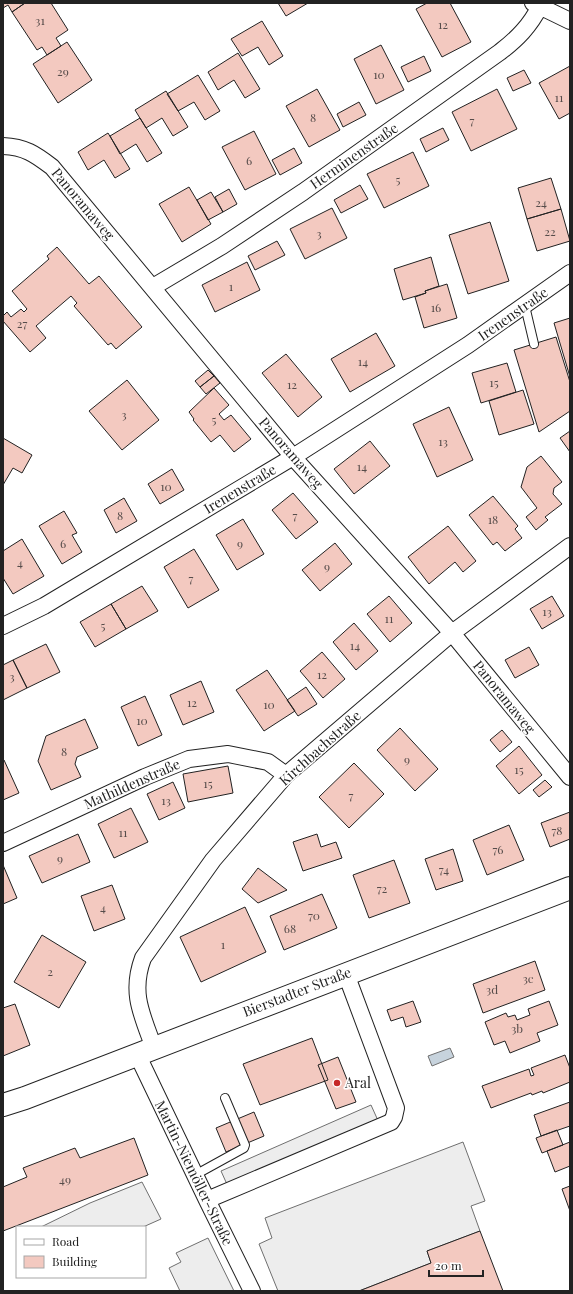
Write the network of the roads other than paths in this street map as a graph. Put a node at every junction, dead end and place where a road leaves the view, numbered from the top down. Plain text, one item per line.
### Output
1 (536, 5) edge
2 (570, 20) edge
3 (3, 146) edge
4 (570, 273) edge
5 (153, 287) junction
6 (525, 306) junction
7 (534, 344) dead end
8 (293, 457) junction
9 (570, 546) edge
10 (3, 626) edge
11 (452, 633) junction
12 (286, 775) junction
13 (570, 777) edge
14 (3, 842) edge
15 (570, 888) edge
16 (346, 974) junction
17 (146, 1051) junction
18 (225, 1098) dead end
19 (3, 1106) edge
20 (195, 1175) junction
21 (207, 1200) junction
22 (252, 1291) edge

1 - 2 street
1 - 5 street, Herminenstraße
3 - 5 street, Panoramaweg
4 - 6 street, Irenenstraße
5 - 8 street, Panoramaweg
6 - 7 lane
6 - 8 street, Irenenstraße
8 - 10 street, Irenenstraße
8 - 11 street, Panoramaweg
9 - 11 street, Kirchbachstraße
11 - 12 street, Kirchbachstraße
11 - 13 street, Panoramaweg
12 - 14 street, Mathildenstraße
12 - 17 street, Kirchbachstraße
15 - 16 main road, Bierstadter Straße
16 - 17 main road, Bierstadter Straße
16 - 21 street
17 - 19 main road, Bierstadter Straße
17 - 20 street, Martin-Niemöller-Straße
18 - 20 lane
20 - 21 street, Martin-Niemöller-Straße
21 - 22 street, Martin-Niemöller-Straße

